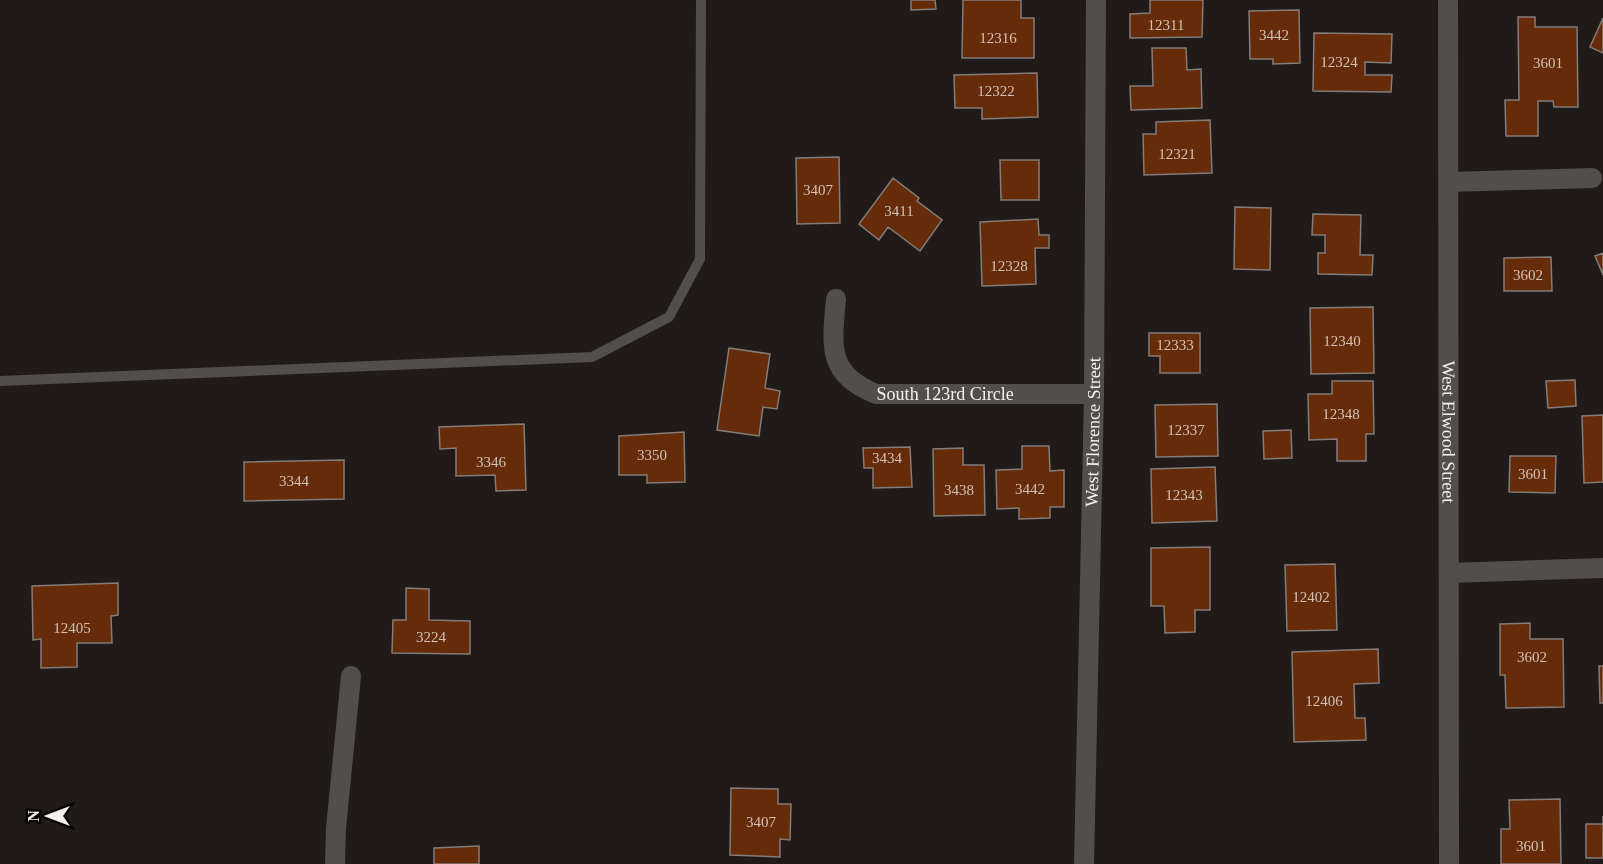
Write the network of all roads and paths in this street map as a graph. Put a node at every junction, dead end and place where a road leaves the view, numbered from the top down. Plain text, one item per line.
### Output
1 (701, 0) edge
2 (1096, 0) edge
3 (1448, 0) edge
4 (1592, 178) dead end
5 (1449, 182) junction
6 (836, 299) dead end
7 (0, 381) edge
8 (1094, 394) junction
9 (1603, 568) edge
10 (1449, 573) junction
11 (351, 676) dead end
12 (335, 864) edge
13 (1084, 864) edge
14 (1449, 864) edge

1 - 7 lane
2 - 8 street, West Florence Street
3 - 5 street, West Elwood Street
4 - 5 street
5 - 10 street, West Elwood Street
6 - 8 street, South 123rd Circle
8 - 13 street, West Florence Street
9 - 10 street
10 - 14 street, West Elwood Street
11 - 12 street

